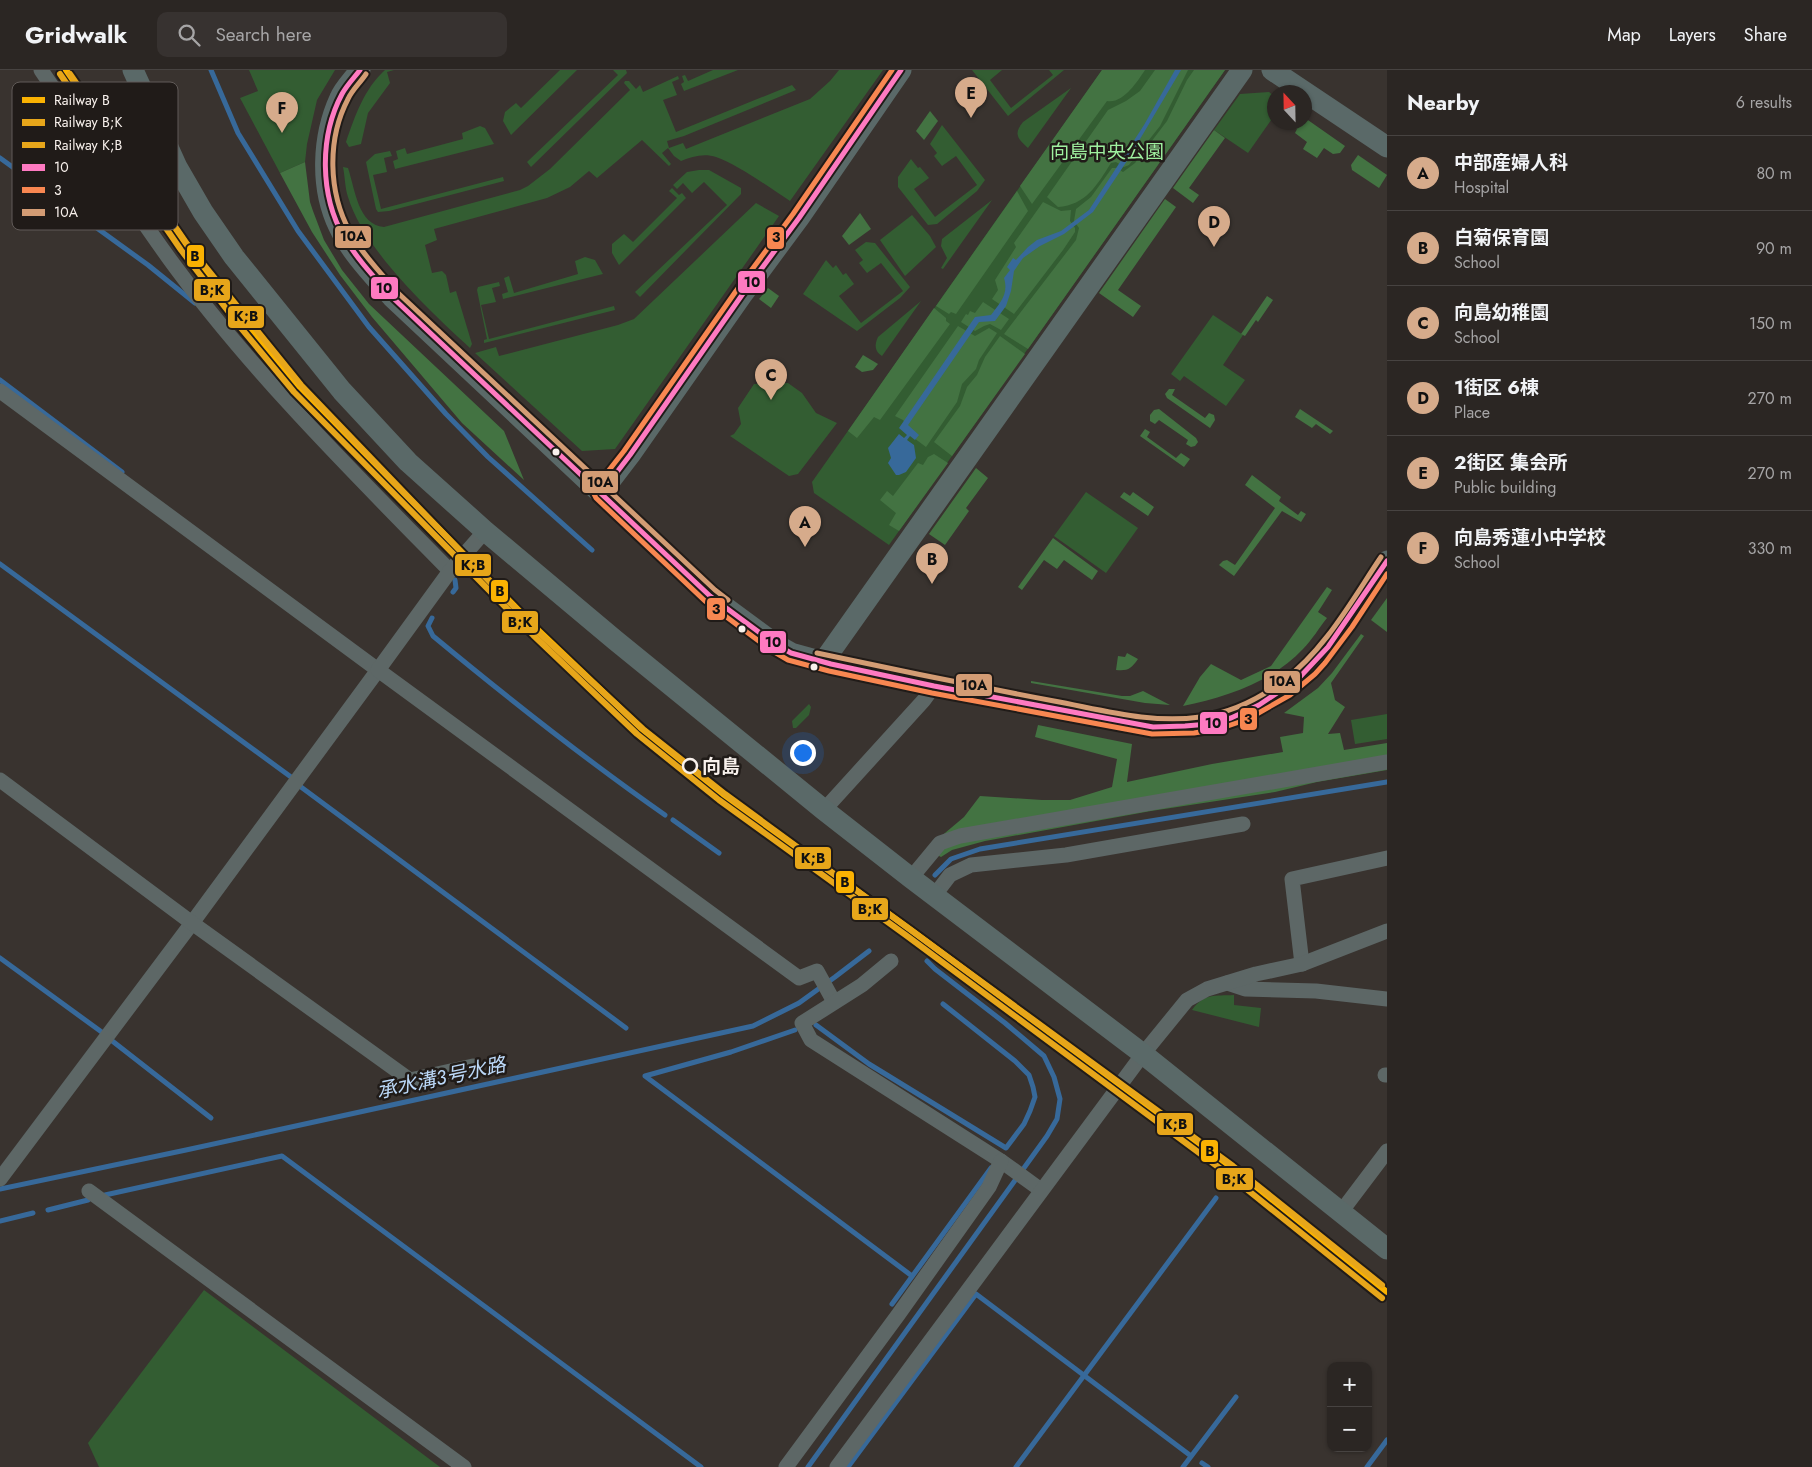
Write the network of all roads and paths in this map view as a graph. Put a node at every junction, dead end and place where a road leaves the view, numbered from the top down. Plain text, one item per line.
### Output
1 (41, 70) edge
2 (133, 70) edge
3 (360, 70) edge
4 (901, 70) edge
5 (1242, 70) edge
6 (1272, 70) edge
7 (49, 82) edge
8 (138, 82) edge
9 (1387, 148) edge
10 (178, 170) edge
11 (149, 230) edge
12 (0, 391) edge
13 (601, 493) junction
14 (485, 531) junction
15 (1387, 561) edge
16 (450, 571) junction
17 (823, 662) junction
18 (378, 670) junction
19 (934, 686) junction
20 (1387, 762) edge
21 (0, 780) edge
22 (824, 810) junction
23 (1243, 824) dead end
24 (1387, 858) edge
25 (911, 878) junction
26 (933, 895) junction
27 (192, 923) junction
28 (1387, 931) edge
29 (891, 961) dead end
30 (1302, 964) junction
31 (1227, 983) junction
32 (1387, 998) edge
33 (833, 1000) junction
34 (1143, 1054) junction
35 (473, 1066) dead end
36 (1387, 1151) edge
37 (1005, 1164) junction
38 (0, 1179) edge
39 (1041, 1190) junction
40 (89, 1191) dead end
41 (1341, 1212) junction
42 (1387, 1249) edge
43 (464, 1467) edge
44 (786, 1467) edge
45 (837, 1467) edge

1 - 7 street
2 - 8 street
3 - 13 street
4 - 13 street
5 - 17 street
6 - 9 street
10 - 14 street
11 - 16 street
12 - 18 street
13 - 17 street
14 - 16 street
14 - 22 street
15 - 19 street
16 - 18 street
17 - 19 street
18 - 27 street
18 - 33 street
19 - 22 street
20 - 25 street
21 - 27 street
22 - 25 street
23 - 26 street
24 - 30 street
25 - 26 street
26 - 34 street
27 - 35 street
27 - 38 street
28 - 30 street
29 - 33 street
30 - 31 street
31 - 32 street
31 - 34 street
33 - 37 street
34 - 39 street
34 - 41 street
36 - 41 street
37 - 39 street
37 - 44 street
39 - 45 street
40 - 43 street
41 - 42 street

